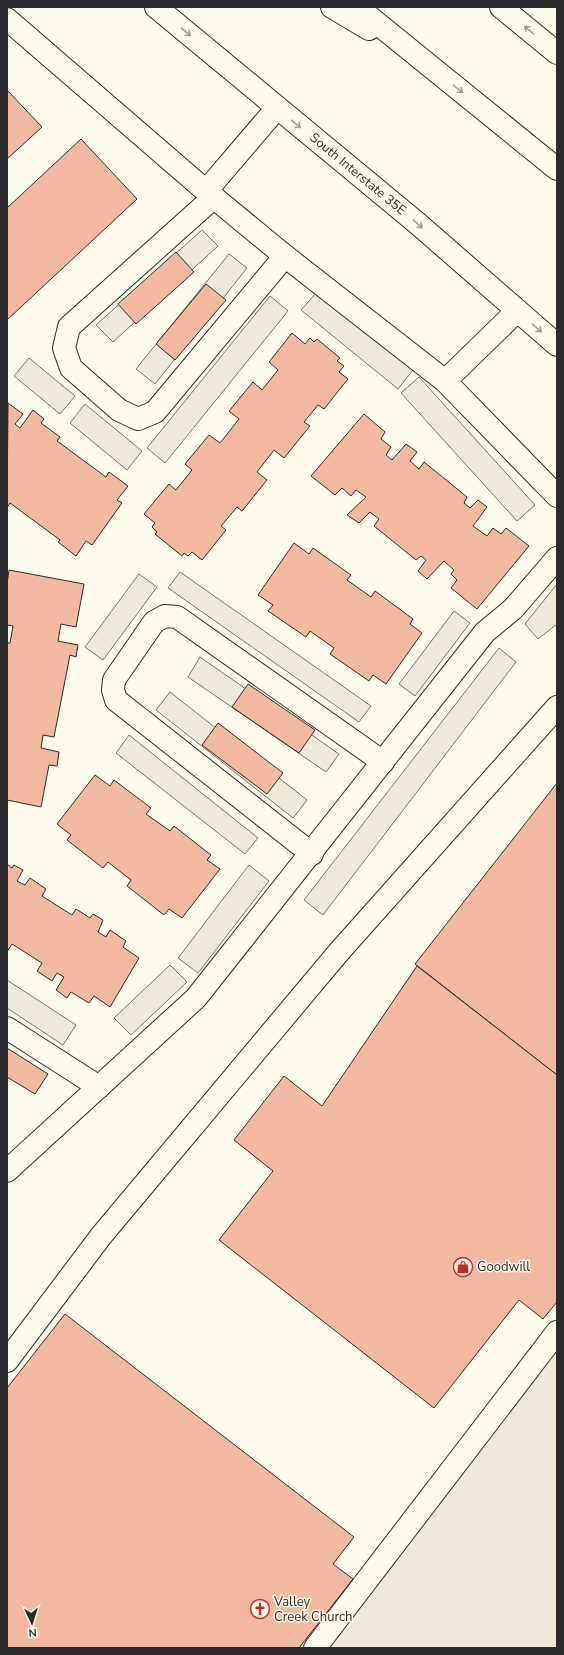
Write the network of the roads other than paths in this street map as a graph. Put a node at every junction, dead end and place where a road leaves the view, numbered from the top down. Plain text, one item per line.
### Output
1 (156, 7) edge
2 (332, 7) edge
3 (357, 7) edge
4 (501, 7) edge
5 (7, 19) edge
6 (557, 53) edge
7 (428, 65) junction
8 (277, 108) junction
9 (557, 169) edge
10 (210, 194) junction
11 (285, 256) junction
12 (517, 311) junction
13 (557, 345) edge
14 (445, 381) junction
15 (557, 496) edge
16 (557, 558) edge
17 (557, 707) edge
18 (383, 762) junction
19 (312, 854) junction
20 (7, 1028) edge
21 (99, 1086) junction
22 (9, 1167) edge
23 (557, 1332) edge
24 (7, 1361) edge
25 (315, 1648) edge

1 -> 8 main road, South Interstate 35E
2 - 7 main road
3 - 7 main road
6 -> 4 main road
5 - 10 main road
7 -> 9 main road
8 - 10 main road
8 -> 12 main road, South Interstate 35E
10 - 11 main road
10 - 11 main road
11 - 14 main road
12 -> 13 main road, South Interstate 35E
12 - 14 main road
14 - 15 main road
16 - 18 main road
17 - 24 main road
18 - 19 main road
18 - 19 main road
19 - 21 main road
20 - 21 main road
21 - 22 main road
23 - 25 main road

